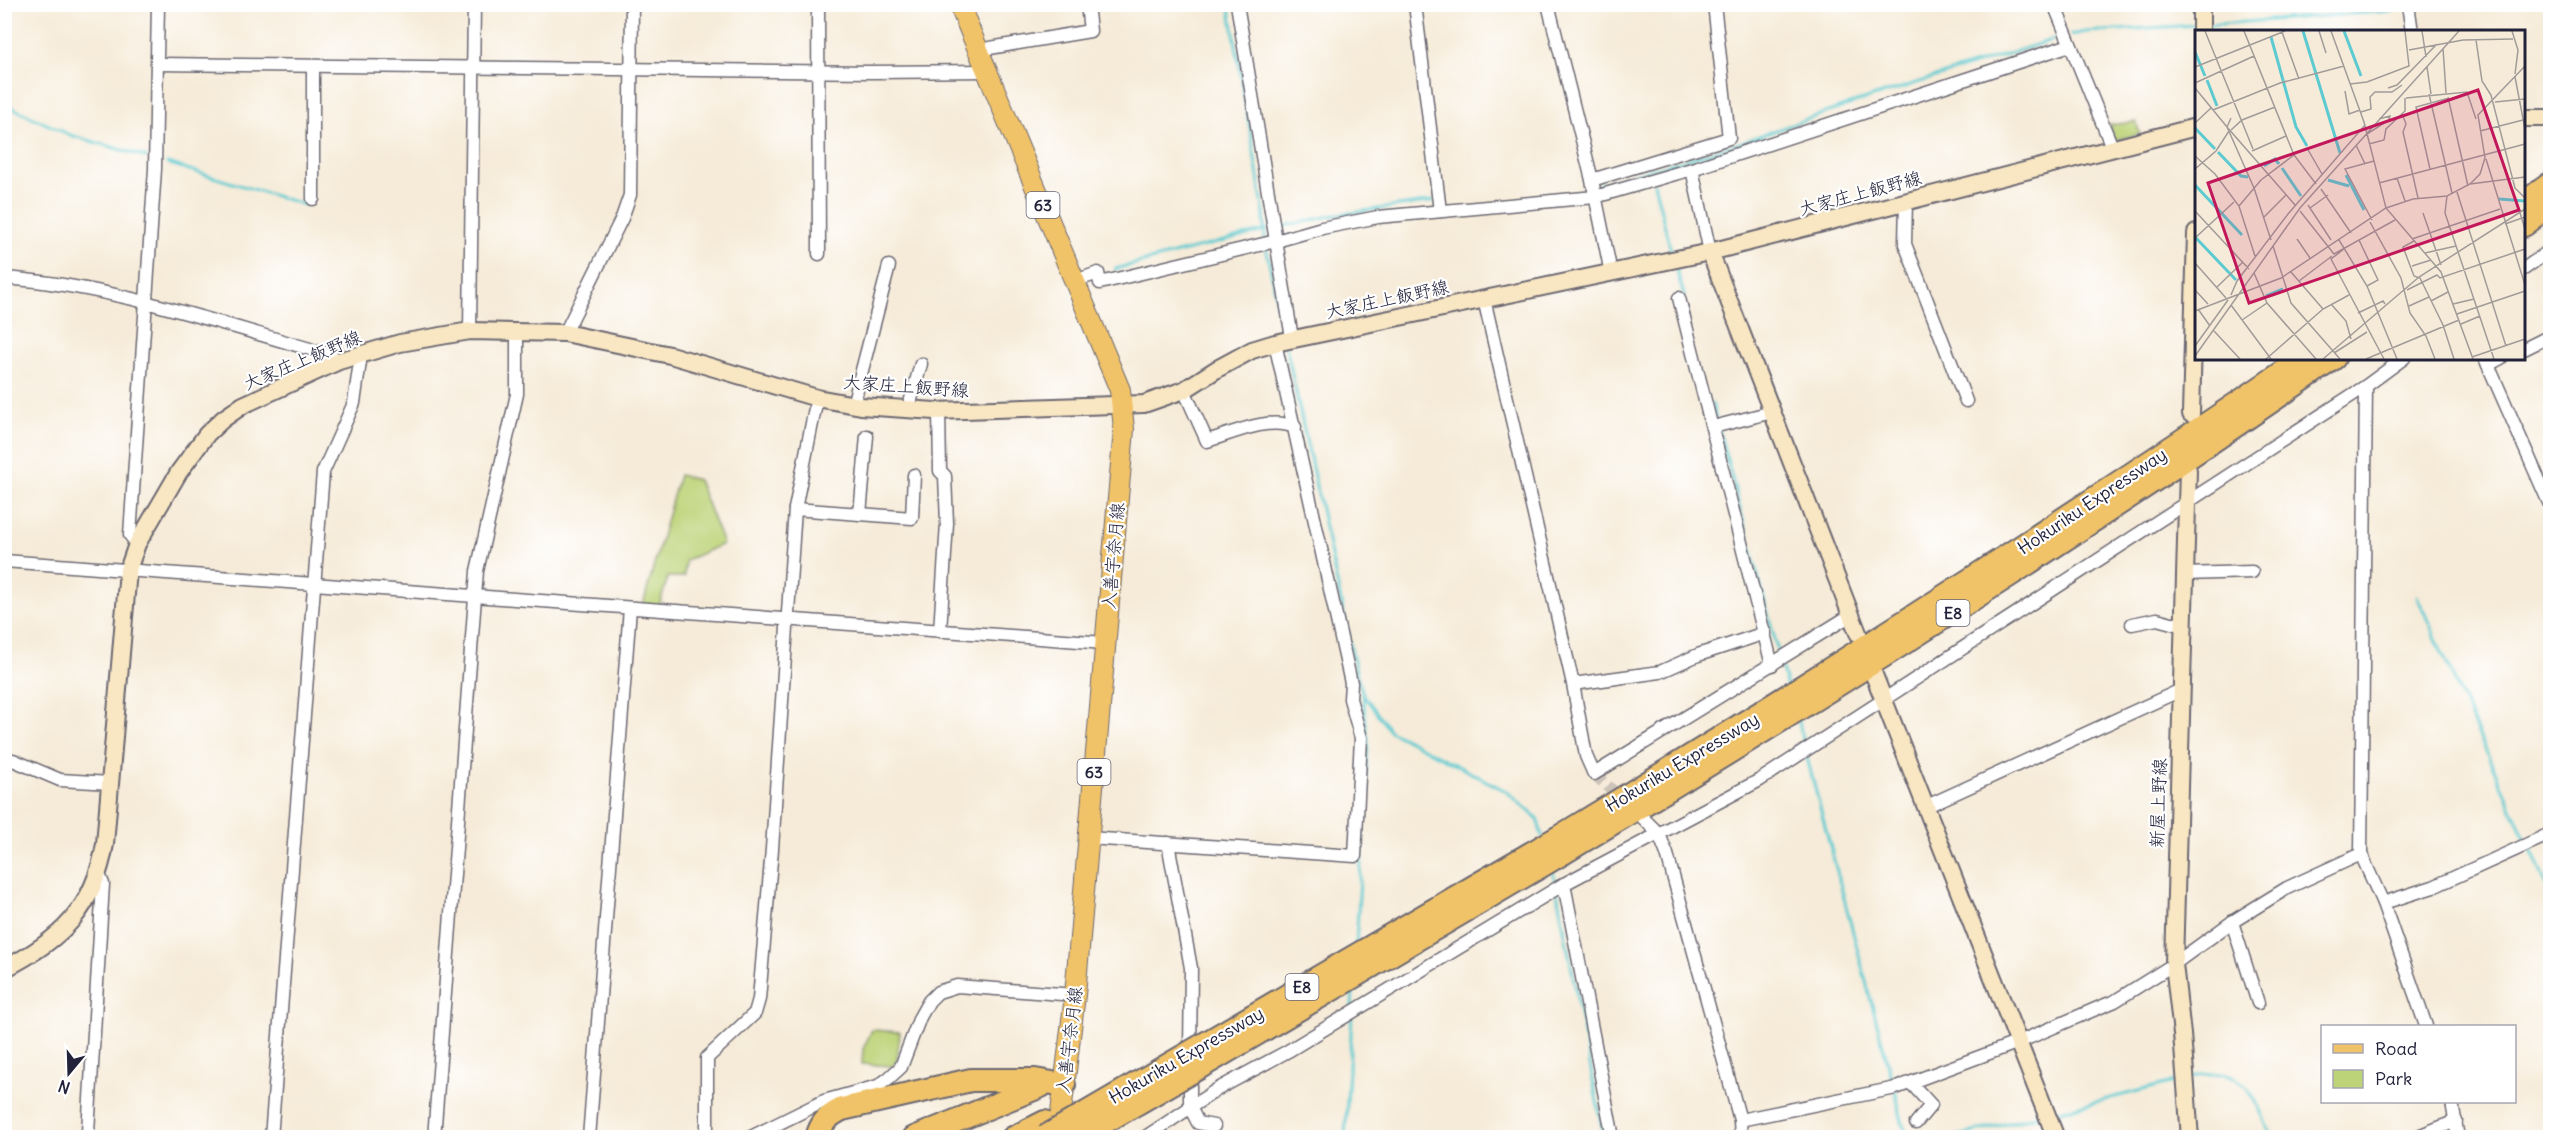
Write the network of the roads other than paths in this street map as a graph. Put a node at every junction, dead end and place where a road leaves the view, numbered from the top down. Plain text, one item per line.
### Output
1 (158, 4) edge
2 (474, 4) edge
3 (632, 4) edge
4 (818, 4) edge
5 (959, 4) edge
6 (1087, 4) edge
7 (1237, 4) edge
8 (1415, 4) edge
9 (1548, 4) edge
10 (1714, 4) edge
11 (2054, 4) edge
12 (2201, 4) edge
13 (2408, 4) edge
14 (2201, 30) edge
15 (2412, 30) edge
16 (2070, 45) junction
17 (978, 50) junction
18 (158, 64) junction
19 (314, 66) junction
20 (474, 67) junction
21 (632, 68) junction
22 (988, 71) junction
23 (817, 72) junction
24 (2525, 118) edge
25 (2550, 118) edge
26 (2195, 128) edge
27 (2112, 147) junction
28 (1692, 169) junction
29 (1592, 180) junction
30 (2550, 184) edge
31 (1595, 197) junction
32 (313, 199) dead end
33 (1906, 201) junction
34 (2525, 202) edge
35 (2550, 205) edge
36 (1440, 211) junction
37 (2525, 224) edge
38 (1276, 241) junction
39 (2550, 250) edge
40 (1710, 252) junction
41 (819, 254) dead end
42 (889, 266) dead end
43 (2525, 268) edge
44 (2195, 269) edge
45 (1611, 273) junction
46 (4, 278) edge
47 (1075, 282) junction
48 (1678, 298) dead end
49 (1484, 299) junction
50 (147, 302) junction
51 (470, 331) junction
52 (517, 331) junction
53 (565, 333) junction
54 (2550, 336) edge
55 (1292, 338) junction
56 (1275, 343) junction
57 (2525, 348) edge
58 (361, 355) junction
59 (2301, 360) edge
60 (2331, 360) edge
61 (2401, 360) edge
62 (339, 361) junction
63 (2487, 362) edge
64 (921, 364) dead end
65 (2366, 386) junction
66 (1184, 390) junction
67 (817, 398) junction
68 (1966, 401) dead end
69 (853, 405) junction
70 (1123, 406) junction
71 (908, 410) junction
72 (939, 411) junction
73 (1772, 412) junction
74 (2191, 414) dead end
75 (1295, 427) junction
76 (1713, 428) junction
77 (867, 436) dead end
78 (2188, 470) dead end
79 (914, 475) dead end
80 (2187, 503) junction
81 (2550, 505) edge
82 (795, 509) junction
83 (860, 514) junction
84 (137, 544) junction
85 (4, 561) edge
86 (128, 570) junction
87 (2252, 572) dead end
88 (2184, 574) junction
89 (313, 584) junction
90 (476, 597) junction
91 (630, 608) junction
92 (1851, 615) junction
93 (786, 620) junction
94 (2132, 624) dead end
95 (2183, 626) junction
96 (940, 631) junction
97 (1765, 633) junction
98 (1858, 633) dead end
99 (1106, 643) junction
100 (1772, 665) junction
101 (1874, 675) dead end
102 (1573, 684) junction
103 (2181, 690) junction
104 (1884, 700) junction
105 (4, 761) edge
106 (110, 783) junction
107 (1926, 806) junction
108 (1643, 818) dead end
109 (1659, 834) junction
110 (2550, 834) edge
111 (1088, 838) junction
112 (1168, 843) junction
113 (1561, 845) junction
114 (2361, 854) junction
115 (98, 872) junction
116 (1564, 884) junction
117 (2383, 903) junction
118 (2232, 922) junction
119 (2174, 964) junction
120 (4, 969) edge
121 (1075, 994) junction
122 (2258, 1003) dead end
123 (2426, 1025) edge
124 (2019, 1042) junction
125 (1214, 1049) junction
126 (1911, 1083) junction
127 (1064, 1085) junction
128 (2452, 1103) edge
129 (1190, 1107) junction
130 (1740, 1120) junction
131 (2456, 1121) junction
132 (1916, 1124) dead end
133 (1214, 1126) dead end
134 (1048, 1133) edge
135 (90, 1137) edge
136 (271, 1137) edge
137 (434, 1137) edge
138 (589, 1137) edge
139 (707, 1137) edge
140 (749, 1137) edge
141 (817, 1137) edge
142 (914, 1137) edge
143 (1013, 1137) edge
144 (1077, 1137) edge
145 (1097, 1137) edge
146 (1144, 1137) edge
147 (1613, 1137) edge
148 (1742, 1137) edge
149 (2056, 1137) edge
150 (2190, 1137) edge
151 (2413, 1137) edge
152 (2458, 1137) edge

1 - 18 street
2 - 20 street
3 - 21 street
4 - 23 street
5 - 17 main road, 入善宇奈月線 / 63
6 - 17 street
7 - 38 street
8 - 36 street
9 - 29 street
10 - 29 street
11 - 16 street
12 - 14 main road
13 - 15 street
16 - 27 street
16 - 28 street
17 - 22 main road, 入善宇奈月線 / 63
18 - 19 street
18 - 50 street
19 - 20 street
19 - 32 street
20 - 21 street
20 - 51 street
21 - 23 street
21 - 53 street
22 - 23 street
22 - 47 main road, 入善宇奈月線 / 63
23 - 41 street
24 - 25 main road
26 - 27 main road, 大家庄上飯野線
27 - 33 main road, 大家庄上飯野線
28 - 31 street
28 - 40 street
29 - 31 street
30 - 34 highway
31 - 36 street
31 - 45 street
33 - 40 main road, 大家庄上飯野線
33 - 68 street
35 - 37 highway
36 - 38 street
38 - 47 street
38 - 55 street
39 - 43 street
40 - 45 main road, 大家庄上飯野線
40 - 73 main road
42 - 69 street
44 - 74 main road
45 - 49 main road, 大家庄上飯野線
46 - 50 street
47 - 70 main road, 入善宇奈月線 / 63
48 - 76 street
49 - 55 main road, 大家庄上飯野線
49 - 102 street
50 - 62 street
50 - 84 street
51 - 52 main road, 大家庄上飯野線
51 - 58 main road, 大家庄上飯野線
52 - 53 main road, 大家庄上飯野線
52 - 90 street
53 - 67 main road, 大家庄上飯野線
54 - 57 street
55 - 56 main road, 大家庄上飯野線
56 - 66 main road, 大家庄上飯野線
56 - 75 street
58 - 62 main road, 大家庄上飯野線
58 - 89 street
59 - 113 highway, Hokuriku Expressway / E8
60 - 113 highway, Hokuriku Expressway / E8
61 - 65 street
62 - 84 main road, 大家庄上飯野線
63 - 81 street
64 - 71 street
65 - 80 street
65 - 114 street
66 - 70 main road, 大家庄上飯野線
66 - 75 street
67 - 69 main road, 大家庄上飯野線
67 - 82 street
69 - 71 main road, 大家庄上飯野線
70 - 72 main road, 大家庄上飯野線
70 - 99 main road, 入善宇奈月線 / 63
71 - 72 main road, 大家庄上飯野線
72 - 96 street
73 - 76 street
73 - 92 main road
75 - 112 street
76 - 97 street
77 - 83 street
78 - 80 main road, 新屋上野線
79 - 83 street
80 - 88 main road, 新屋上野線
80 - 104 street
82 - 83 street
82 - 93 street
84 - 86 main road, 大家庄上飯野線
85 - 86 street
86 - 89 street
86 - 106 main road, 大家庄上飯野線
87 - 88 street
88 - 95 main road, 新屋上野線
89 - 90 street
89 - 136 street
90 - 91 street
90 - 137 street
91 - 93 street
91 - 138 street
92 - 98 main road
92 - 100 street
93 - 96 street
93 - 139 street
94 - 95 street
95 - 103 main road, 新屋上野線
96 - 99 street
97 - 100 street
97 - 102 street
99 - 111 main road, 入善宇奈月線 / 63
100 - 102 street
101 - 104 main road
103 - 107 street
103 - 119 main road, 新屋上野線
104 - 107 main road
104 - 109 street
105 - 106 street
106 - 115 main road, 大家庄上飯野線
107 - 124 main road
108 - 109 street
109 - 116 street
109 - 130 street
110 - 117 street
111 - 112 street
111 - 121 main road, 入善宇奈月線 / 63
112 - 129 street
113 - 125 highway, Hokuriku Expressway / E8, bridge
114 - 117 street
114 - 118 street
115 - 120 main road, 大家庄上飯野線
115 - 135 street
116 - 129 street
116 - 147 street
117 - 123 street
118 - 119 street
118 - 122 street
119 - 124 street
119 - 150 main road, 新屋上野線
121 - 127 main road, 入善宇奈月線 / 63
121 - 140 street
124 - 126 street
124 - 149 main road
125 - 134 highway, Hokuriku Expressway / E8, bridge
125 - 144 highway, Hokuriku Expressway / E8, bridge
125 - 145 highway, bridge
126 - 130 street
126 - 132 street
127 - 134 main road, 入善宇奈月線 / 63
127 - 141 highway
127 - 142 highway
128 - 131 street
129 - 133 street
129 - 146 street
130 - 148 street
131 - 151 street
131 - 152 street
134 - 143 highway, Hokuriku Expressway

